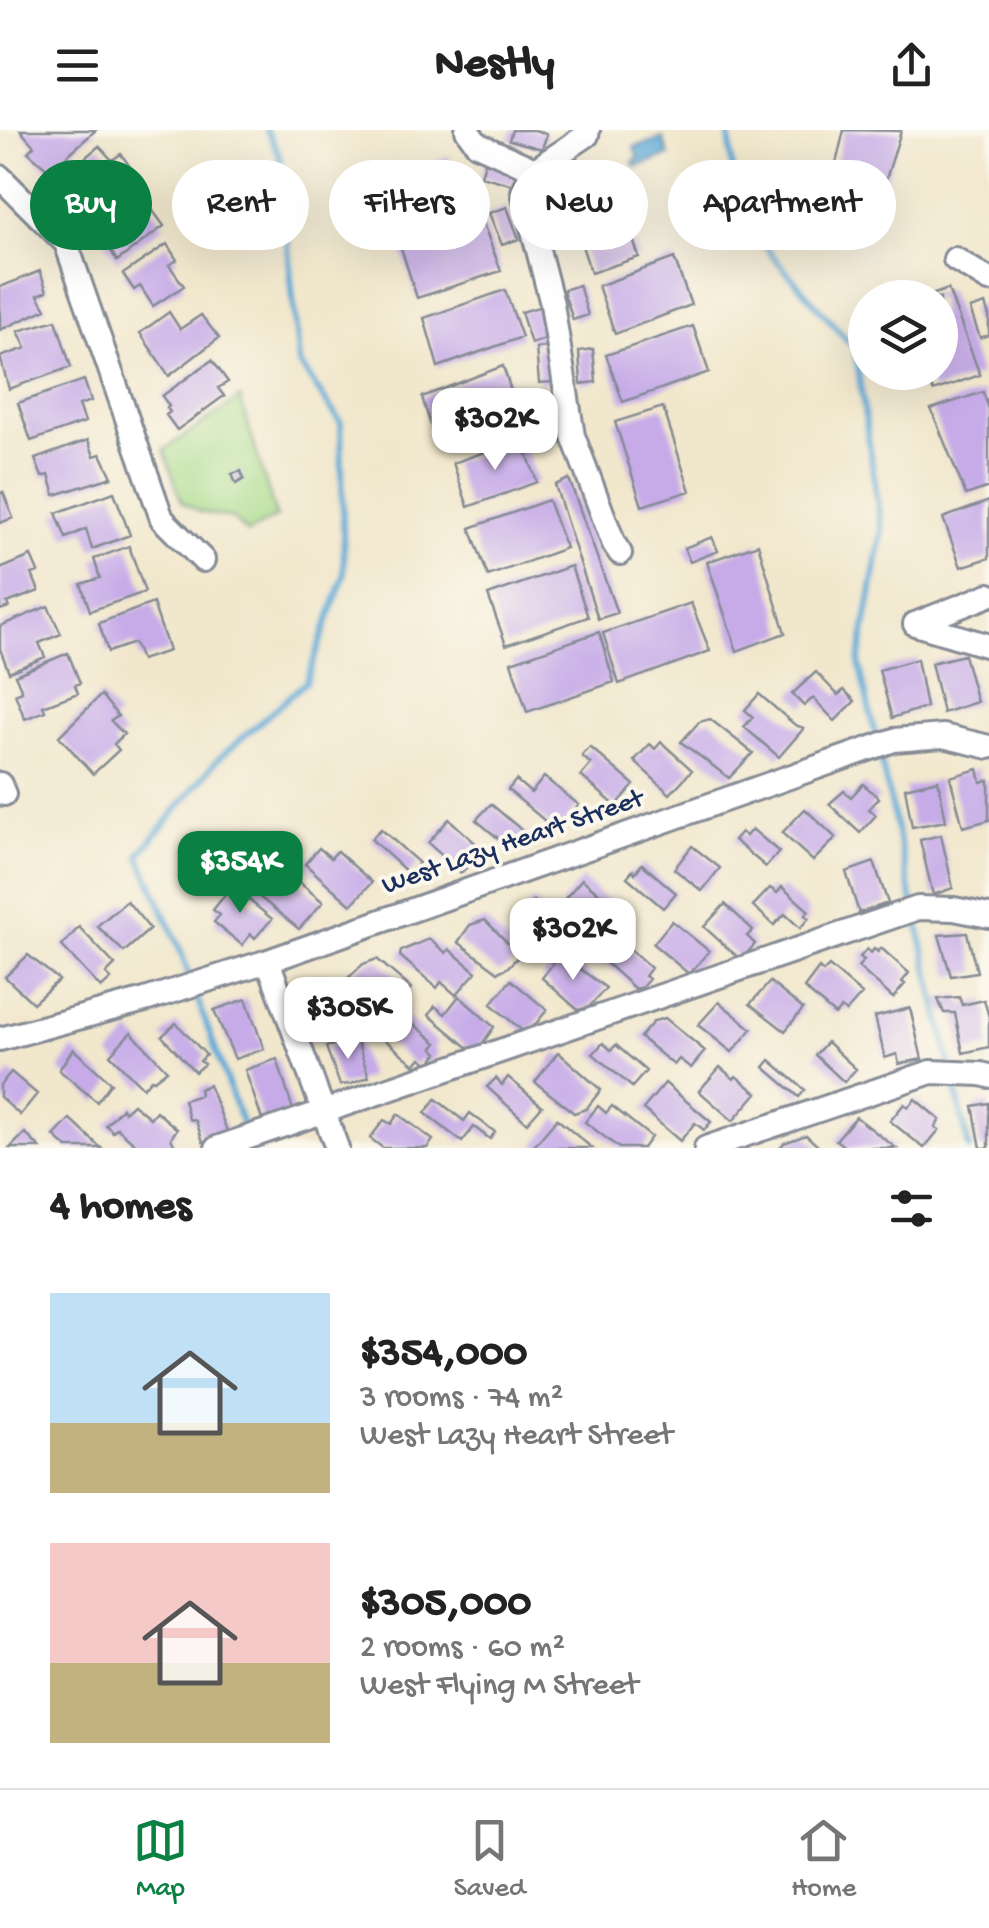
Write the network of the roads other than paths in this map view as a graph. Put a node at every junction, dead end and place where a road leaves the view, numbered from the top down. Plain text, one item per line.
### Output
1 (466, 130) edge
2 (588, 130) edge
3 (513, 160) edge
4 (550, 160) edge
5 (0, 177) edge
6 (538, 250) edge
7 (955, 259) dead end
8 (989, 280) edge
9 (620, 553) dead end
10 (203, 560) dead end
11 (989, 595) edge
12 (989, 646) edge
13 (989, 746) edge
14 (989, 916) edge
15 (268, 961) junction
16 (0, 1039) edge
17 (989, 1076) edge
18 (324, 1112) junction
19 (217, 1148) edge
20 (336, 1148) edge
21 (706, 1148) edge

1 - 3 street
2 - 4 street
5 - 10 street
6 - 9 street
7 - 8 street
11 - 12 street
13 - 15 street, West Lazy Heart Street
14 - 18 street
15 - 16 street, West Lazy Heart Street
15 - 18 street
17 - 21 street
18 - 19 street
18 - 20 street

